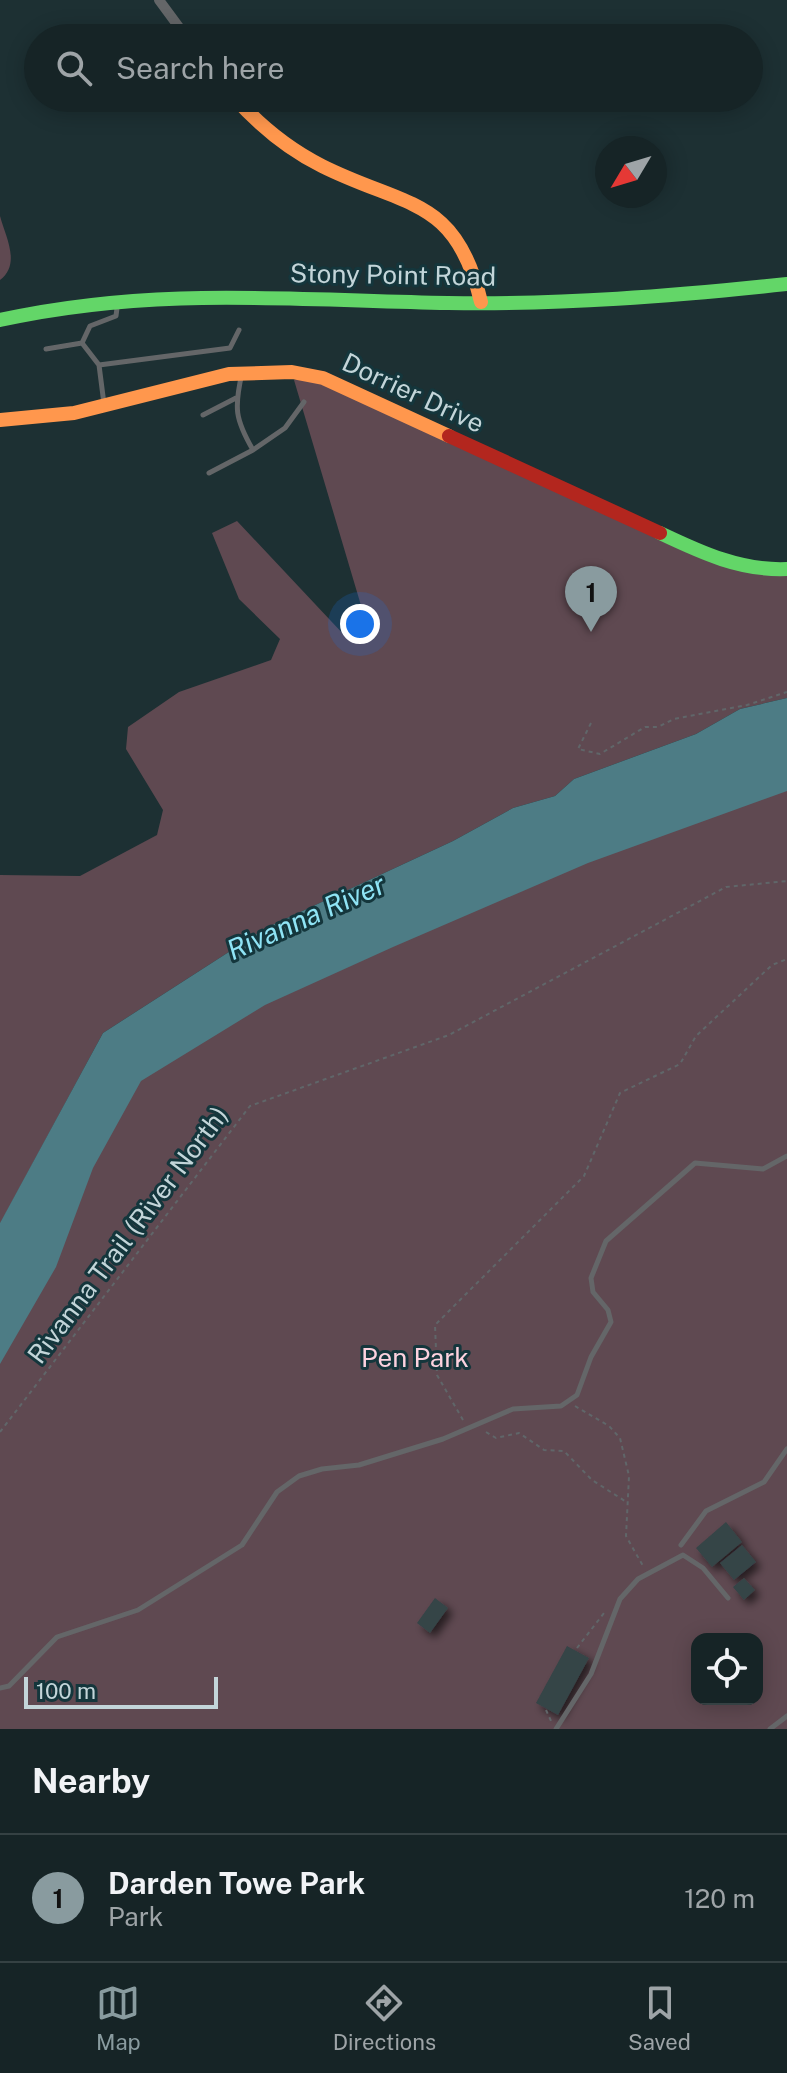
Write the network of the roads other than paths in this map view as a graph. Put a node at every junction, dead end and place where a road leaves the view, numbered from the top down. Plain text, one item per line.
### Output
1 (159, 0) edge
2 (177, 24) edge
3 (249, 112) edge
4 (787, 284) edge
5 (119, 298) junction
6 (481, 302) junction
7 (0, 320) edge
8 (239, 330) dead end
9 (82, 343) junction
10 (46, 349) dead end
11 (99, 365) junction
12 (242, 372) junction
13 (236, 398) junction
14 (304, 402) dead end
15 (105, 405) junction
16 (203, 415) dead end
17 (0, 420) edge
18 (253, 450) junction
19 (209, 473) dead end
20 (787, 569) edge
21 (787, 1156) edge
22 (787, 1449) edge
23 (681, 1545) dead end
24 (728, 1598) dead end
25 (0, 1688) edge
26 (787, 1716) edge
27 (556, 1729) edge
28 (770, 1729) edge

1 - 2 street
3 - 6 street
4 - 6 street, Stony Point Road
5 - 6 street, Stony Point Road
5 - 7 street, Stony Point Road
5 - 9 lane
8 - 11 lane
9 - 10 lane
9 - 11 lane
11 - 15 lane
12 - 13 lane
12 - 15 street, Dorrier Drive
12 - 20 street, Dorrier Drive
13 - 16 lane
13 - 18 lane
14 - 18 lane
15 - 17 street, Dorrier Drive
18 - 19 lane
21 - 25 lane
22 - 23 lane
24 - 27 lane
26 - 28 lane

